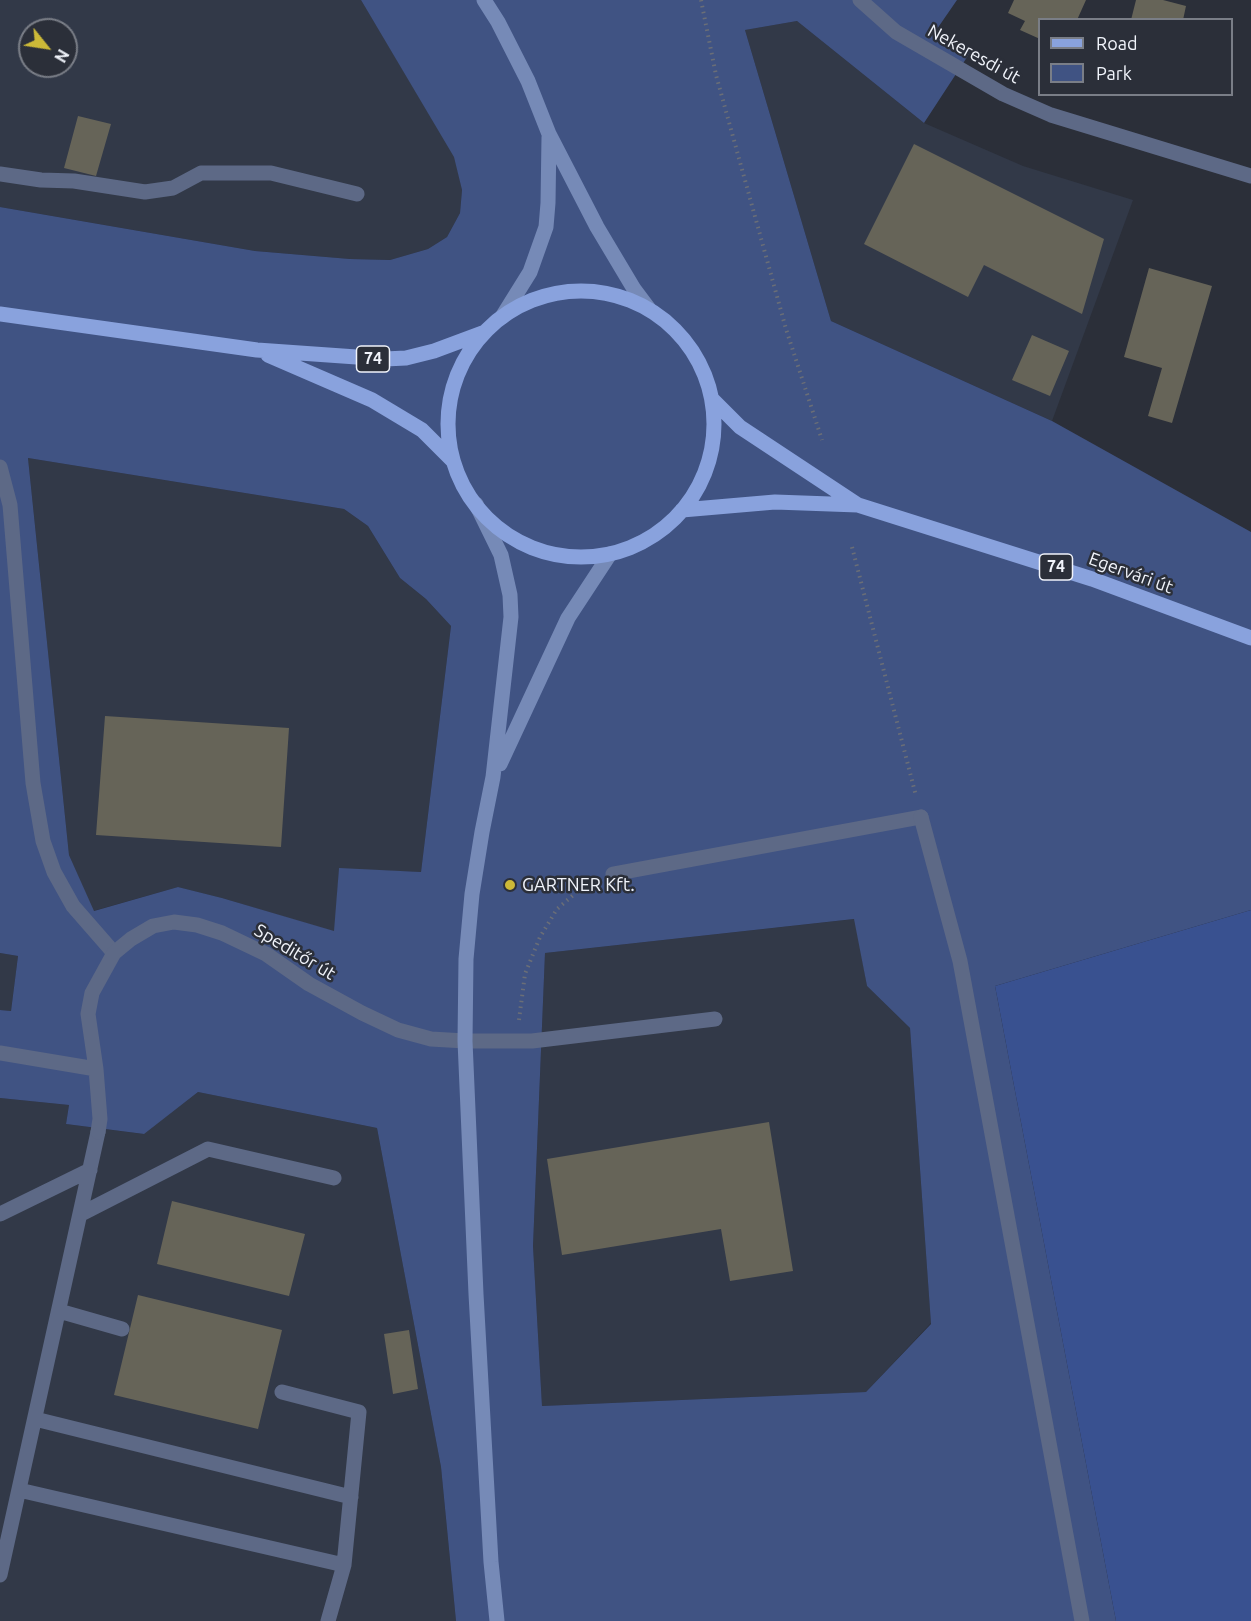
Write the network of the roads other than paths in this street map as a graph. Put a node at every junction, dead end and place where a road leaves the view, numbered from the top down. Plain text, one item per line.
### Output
1 (484, 0) edge
2 (860, 0) edge
3 (549, 134) junction
4 (0, 174) edge
5 (1251, 176) edge
6 (357, 194) dead end
7 (649, 309) junction
8 (0, 314) edge
9 (502, 317) junction
10 (485, 332) junction
11 (257, 350) junction
12 (712, 399) junction
13 (454, 461) junction
14 (0, 467) edge
15 (476, 504) junction
16 (858, 505) junction
17 (682, 510) junction
18 (610, 554) junction
19 (1251, 638) edge
20 (494, 777) junction
21 (613, 874) road end
22 (114, 953) junction
23 (715, 1018) dead end
24 (465, 1041) junction
25 (0, 1053) edge
26 (96, 1069) junction
27 (90, 1170) junction
28 (334, 1178) dead end
29 (0, 1214) edge
30 (81, 1214) junction
31 (59, 1311) junction
32 (122, 1329) dead end
33 (282, 1392) dead end
34 (35, 1419) junction
35 (19, 1490) junction
36 (351, 1497) junction
37 (344, 1565) junction
38 (0, 1575) edge
39 (328, 1621) edge
40 (497, 1621) edge
41 (1082, 1621) edge

1 - 3 main road
2 - 5 street, Nekeresdi út
3 - 7 main road
3 - 9 main road
4 - 6 street
7 - 9 main road, 74
7 - 12 main road, 74
8 - 11 main road, 74
9 - 10 main road, 74
10 - 11 main road, 74
10 - 13 main road, 74
11 - 13 main road, 74
12 - 16 main road, Egervári út / 74
12 - 17 main road, 74
13 - 15 main road, 74
14 - 22 street
15 - 18 main road, 74
15 - 20 main road
16 - 17 main road, Egervári út / 74
16 - 19 main road, Egervári út / 74
17 - 18 main road, 74
18 - 20 main road
20 - 24 main road
21 - 41 street
22 - 24 street, Speditőr út
22 - 26 street, Speditőr út
23 - 24 street, Speditőr út
24 - 40 main road
25 - 26 street
26 - 27 street, Speditőr út
27 - 29 street
27 - 30 street, Speditőr út
28 - 30 street
30 - 31 street, Speditőr út
31 - 32 street
31 - 34 street, Speditőr út
33 - 36 street
34 - 35 street, Speditőr út
34 - 36 street
35 - 37 street
35 - 38 street, Speditőr út
36 - 37 street
37 - 39 street

